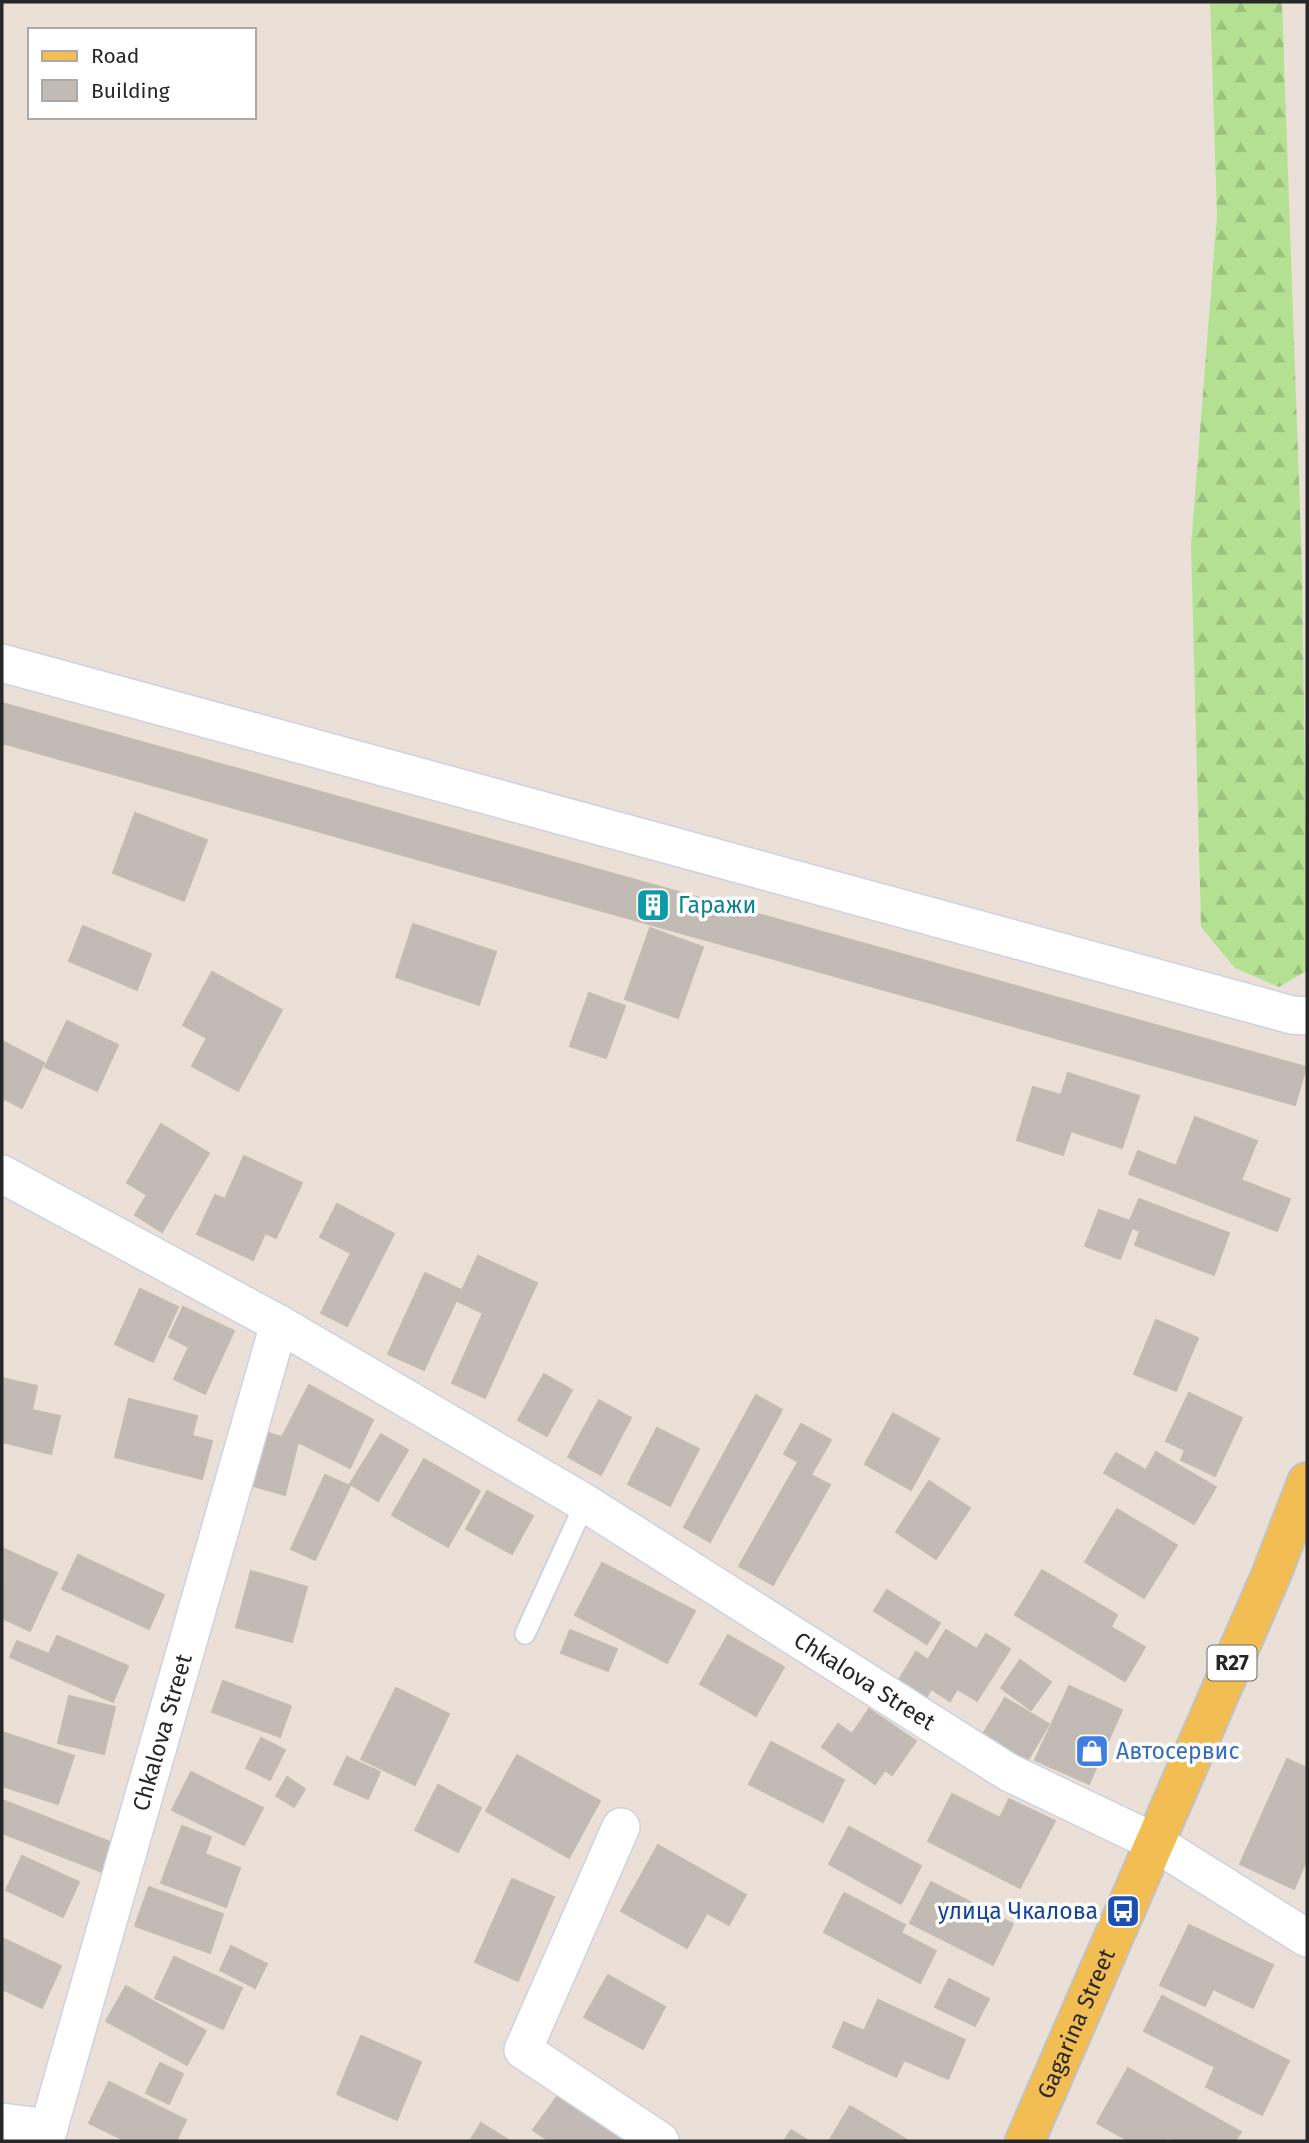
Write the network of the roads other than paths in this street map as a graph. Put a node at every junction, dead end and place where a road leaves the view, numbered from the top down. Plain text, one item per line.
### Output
1 (2, 663) edge
2 (1307, 1016) edge
3 (2, 1174) edge
4 (279, 1324) junction
5 (1307, 1482) edge
6 (585, 1503) junction
7 (525, 1634) dead end
8 (621, 1827) dead end
9 (1154, 1842) junction
10 (1307, 1938) edge
11 (2, 2122) edge
12 (47, 2135) edge
13 (660, 2141) edge
14 (1025, 2141) edge

1 - 2 street
3 - 4 street, Chkalova Street
4 - 6 street, Chkalova Street
4 - 12 street, Chkalova Street
5 - 9 main road, Gagarina Street / R27
6 - 7 lane
6 - 9 street, Chkalova Street
8 - 13 street
9 - 10 street, Chkalova Street
9 - 14 main road, Gagarina Street / R27
11 - 12 street

